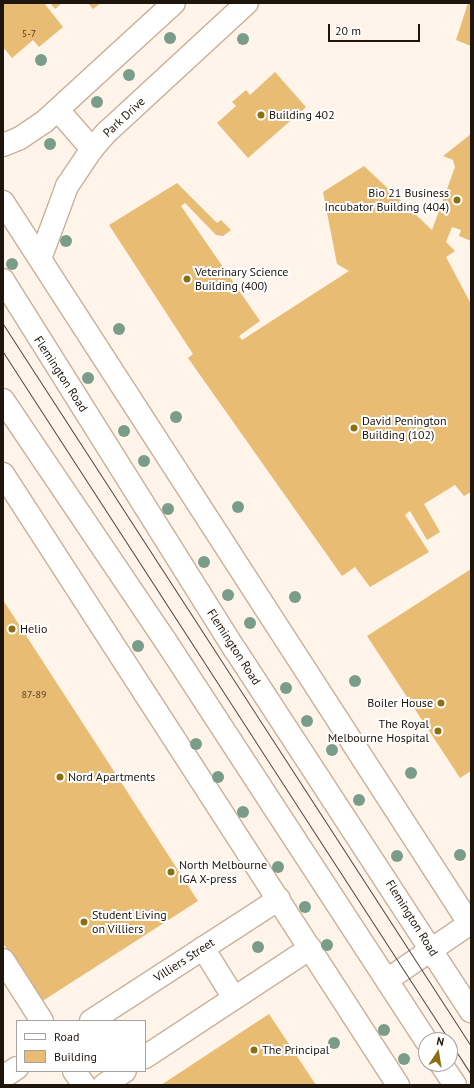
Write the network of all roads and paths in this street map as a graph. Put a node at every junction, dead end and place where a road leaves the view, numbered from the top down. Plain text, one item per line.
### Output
1 (174, 3) edge
2 (247, 3) edge
3 (58, 110) junction
4 (3, 145) edge
5 (92, 149) junction
6 (3, 202) edge
7 (40, 259) junction
8 (3, 280) edge
9 (3, 400) edge
10 (3, 474) edge
11 (279, 899) junction
12 (470, 924) edge
13 (203, 948) junction
14 (310, 948) junction
15 (431, 950) junction
16 (3, 960) edge
17 (387, 980) junction
18 (234, 998) junction
19 (471, 1011) edge
20 (41, 1020) edge
21 (92, 1020) edge
22 (421, 1032) edge
23 (146, 1057) edge
24 (16, 1069) edge
25 (75, 1072) edge
26 (124, 1072) edge
27 (447, 1072) edge
28 (3, 1077) edge
29 (84, 1085) edge
30 (104, 1085) edge
31 (398, 1085) edge
32 (455, 1085) edge

1 - 3 main road
2 - 5 main road, Park Drive
3 - 4 main road
3 - 5 main road
5 - 7 main road, Park Drive
6 - 7 main road
7 - 12 main road
8 - 15 main road, Flemington Road
9 - 17 main road
10 - 11 main road
11 - 13 main road, Villiers Street
11 - 14 main road
12 - 15 main road
13 - 18 main road
13 - 21 main road, Villiers Street
14 - 18 main road
14 - 31 main road
15 - 17 main road
15 - 19 main road, Flemington Road
16 - 20 main road
17 - 22 main road
18 - 23 main road
24 - 28 main road
25 - 29 main road
26 - 30 main road
27 - 32 main road

